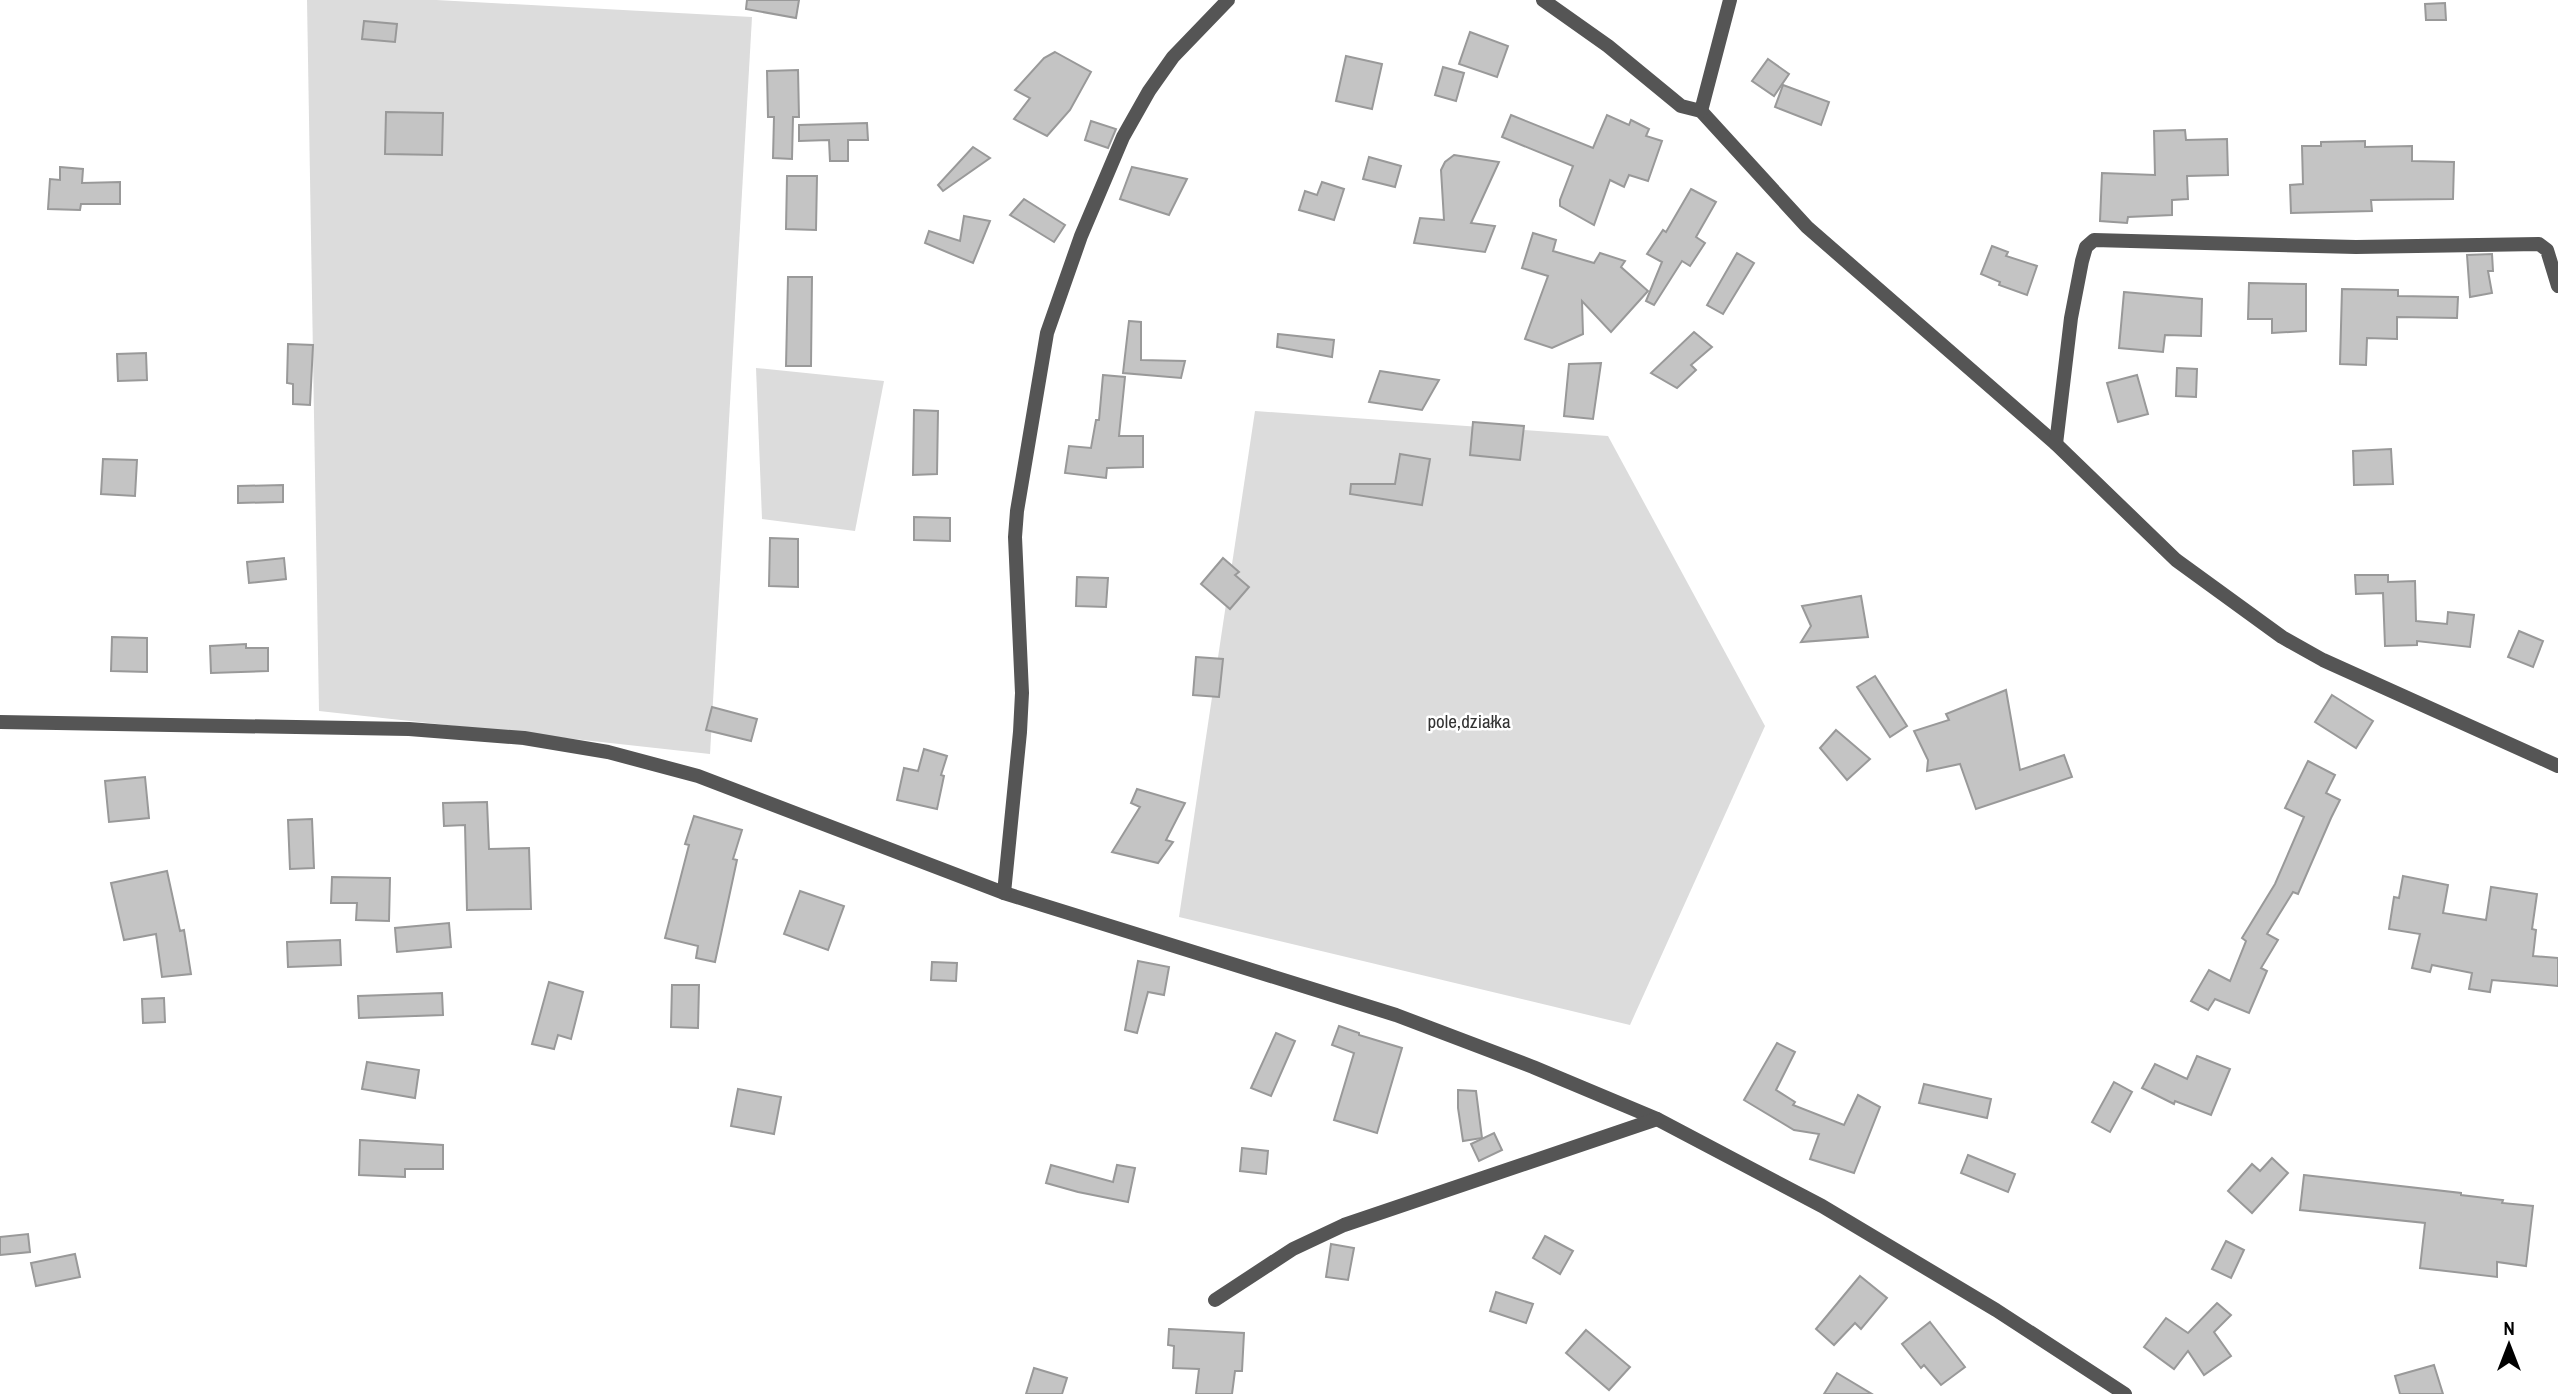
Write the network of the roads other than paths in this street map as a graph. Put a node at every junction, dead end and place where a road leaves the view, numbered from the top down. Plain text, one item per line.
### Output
1 (1228, 0) edge
2 (1543, 0) edge
3 (1730, 0) edge
4 (1701, 111) junction
5 (2558, 286) edge
6 (2056, 444) junction
7 (0, 722) edge
8 (2558, 766) edge
9 (1004, 893) junction
10 (1657, 1119) junction
11 (1215, 1300) dead end
12 (2125, 1394) edge

1 - 9 street
2 - 4 street
3 - 4 street
4 - 6 street
5 - 6 street
6 - 8 street
7 - 9 street
9 - 10 street
10 - 11 street
10 - 12 street

